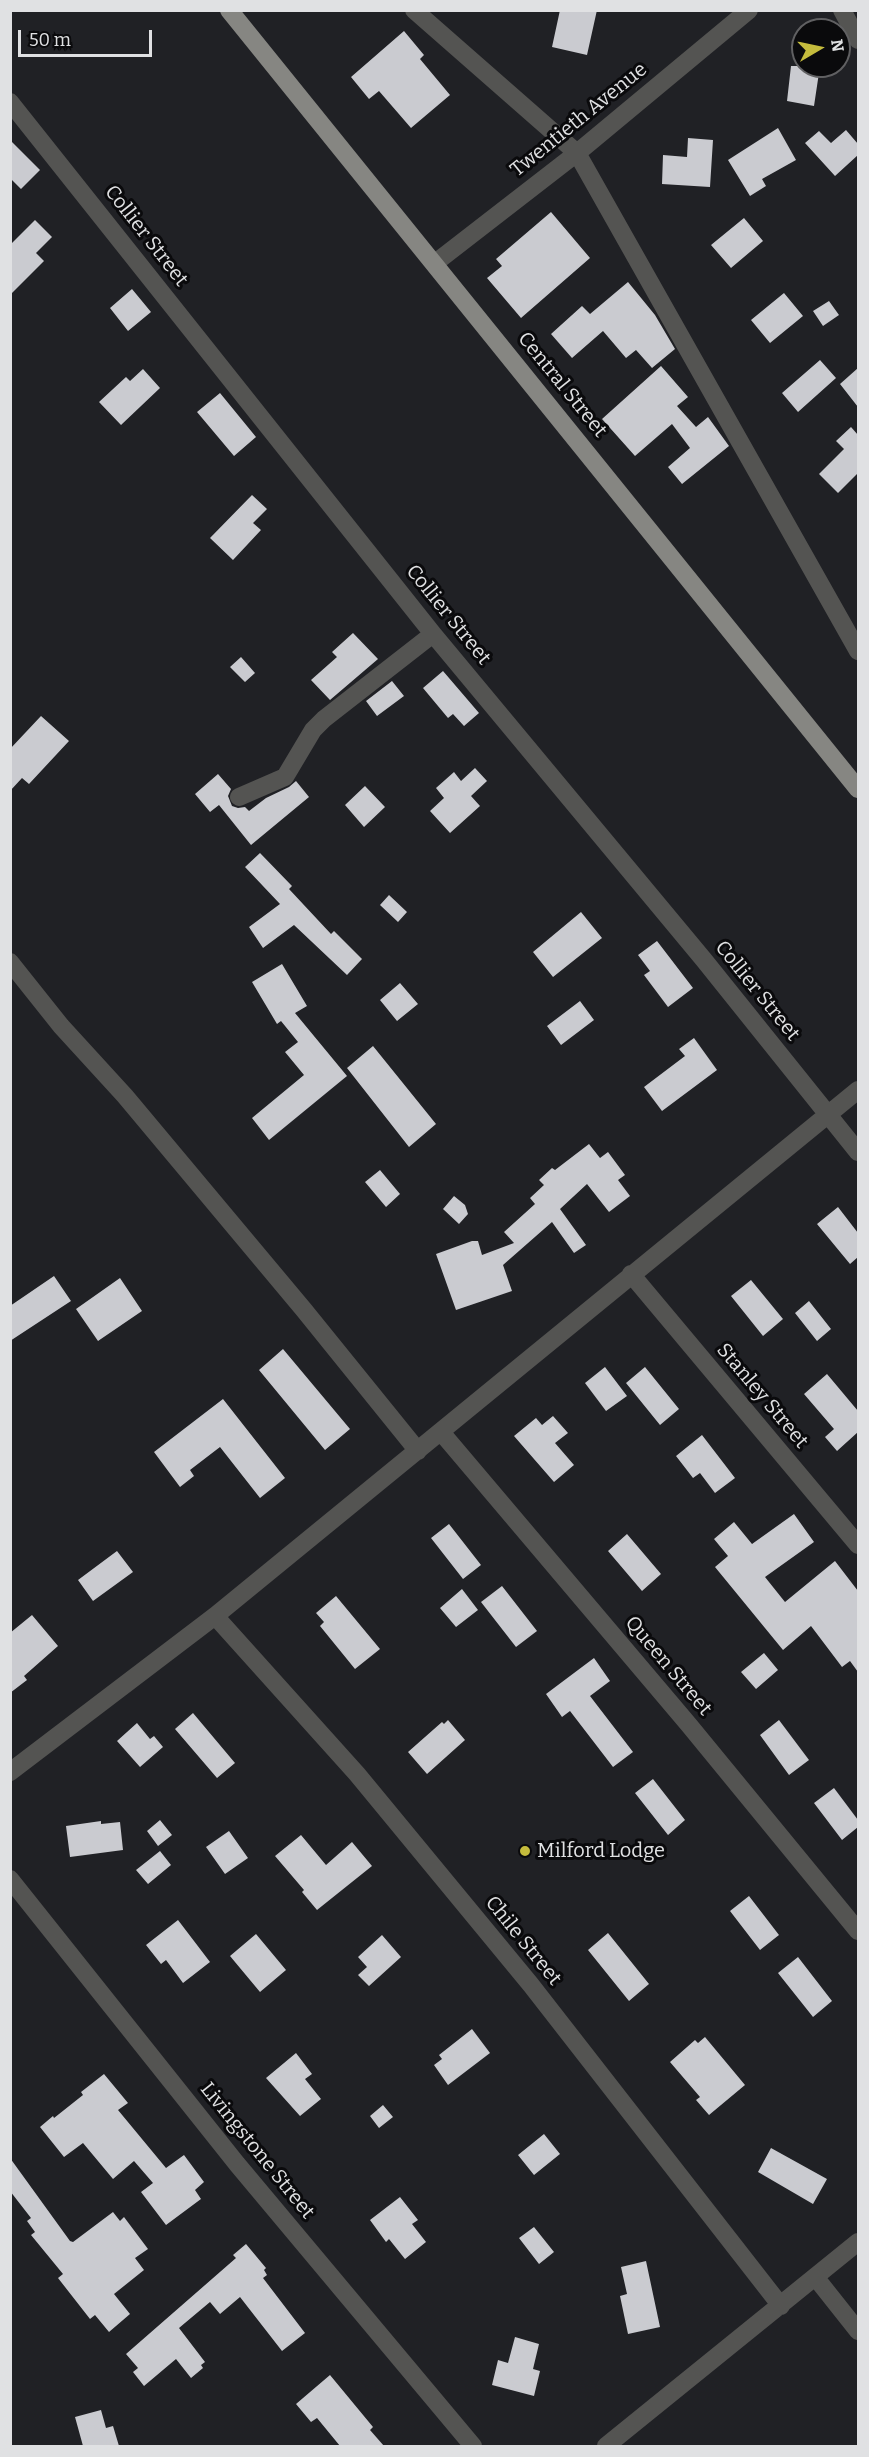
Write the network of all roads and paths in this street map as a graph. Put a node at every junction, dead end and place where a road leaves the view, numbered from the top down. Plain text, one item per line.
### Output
1 (229, 10) edge
2 (414, 10) edge
3 (749, 10) edge
4 (842, 10) edge
5 (858, 40) edge
6 (10, 102) edge
7 (577, 153) junction
8 (435, 263) junction
9 (433, 634) junction
10 (858, 651) edge
11 (858, 789) edge
12 (239, 797) dead end
13 (10, 962) edge
14 (858, 1090) edge
15 (828, 1115) junction
16 (858, 1152) edge
17 (631, 1274) junction
18 (441, 1432) junction
19 (418, 1451) junction
20 (858, 1545) edge
21 (215, 1616) junction
22 (10, 1773) edge
23 (10, 1879) edge
24 (858, 1931) edge
25 (858, 2242) edge
26 (816, 2278) junction
27 (781, 2306) junction
28 (858, 2331) edge
29 (473, 2446) edge
30 (606, 2446) edge

1 - 8 main road, Central Street
2 - 7 street
3 - 7 street, Twentieth Avenue
4 - 5 street
6 - 9 street, Collier Street
7 - 8 street, Twentieth Avenue
7 - 10 street
8 - 11 main road, Central Street
9 - 12 street
9 - 15 street, Collier Street
13 - 19 street
14 - 15 street
15 - 16 street, Collier Street
15 - 17 street
17 - 18 street
17 - 20 street, Stanley Street
18 - 19 street
18 - 24 street, Queen Street
19 - 21 street
21 - 22 street
21 - 27 street, Chile Street
23 - 29 street, Livingstone Street
25 - 26 street
26 - 27 street
26 - 28 street
27 - 30 street

